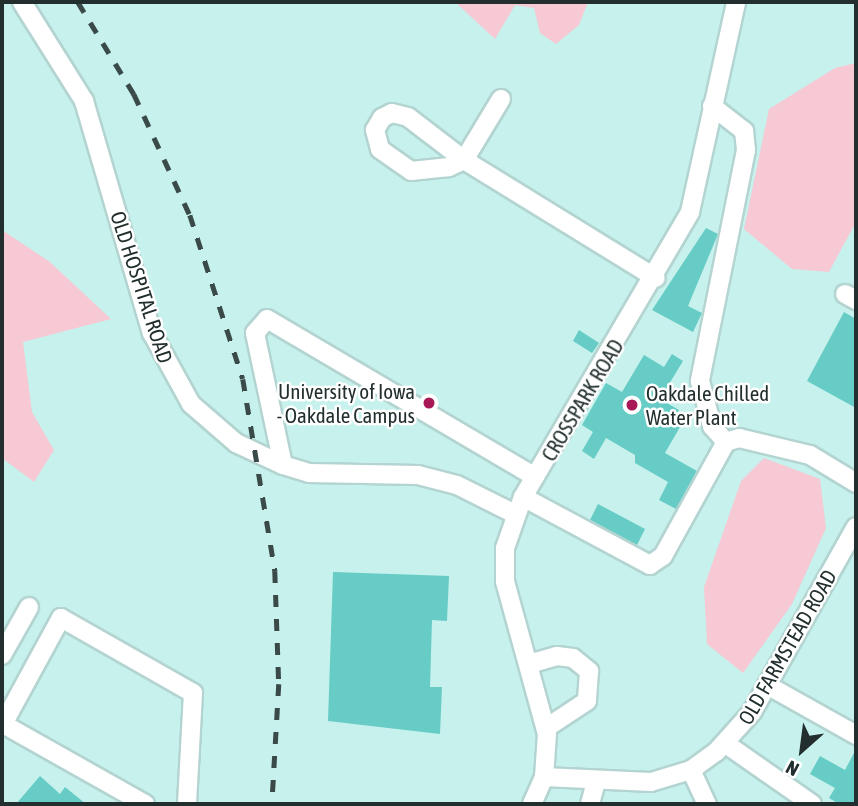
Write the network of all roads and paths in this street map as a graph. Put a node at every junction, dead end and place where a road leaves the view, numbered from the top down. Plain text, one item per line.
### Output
1 (22, 2) edge
2 (736, 2) edge
3 (501, 99) dead end
4 (712, 106) junction
5 (464, 160) junction
6 (656, 278) junction
7 (726, 442) junction
8 (284, 465) junction
9 (535, 477) junction
10 (856, 483) edge
11 (523, 497) junction
12 (515, 514) junction
13 (856, 527) edge
14 (29, 607) dead end
15 (2, 655) edge
16 (529, 664) junction
17 (767, 685) junction
18 (2, 725) edge
19 (546, 728) junction
20 (856, 735) edge
21 (726, 744) junction
22 (691, 770) junction
23 (544, 777) junction
24 (596, 781) junction
25 (145, 804) edge
26 (187, 804) edge
27 (532, 804) edge
28 (590, 804) edge
29 (708, 804) edge
30 (812, 804) edge

1 - 8 street, OLD HOSPITAL ROAD
2 - 4 street, CROSSPARK ROAD
3 - 5 street
4 - 6 street, CROSSPARK ROAD
4 - 7 street
5 - 5 street
5 - 6 street
6 - 9 street, CROSSPARK ROAD
7 - 10 street
7 - 11 street
8 - 9 street
8 - 12 street, OLD HOSPITAL ROAD
9 - 11 street, CROSSPARK ROAD
11 - 12 street, CROSSPARK ROAD
12 - 16 street, CROSSPARK ROAD
13 - 17 street, OLD FARMSTEAD ROAD
14 - 15 street
16 - 19 street, CROSSPARK ROAD
16 - 19 street
17 - 20 street
17 - 21 street, OLD FARMSTEAD ROAD
18 - 25 street
18 - 26 street
19 - 23 street, CROSSPARK ROAD
21 - 22 street, OLD FARMSTEAD ROAD
21 - 30 street
22 - 24 street, OLD FARMSTEAD ROAD
22 - 29 street
23 - 24 street, OLD FARMSTEAD ROAD
23 - 27 street, CROSSPARK ROAD
24 - 28 street

